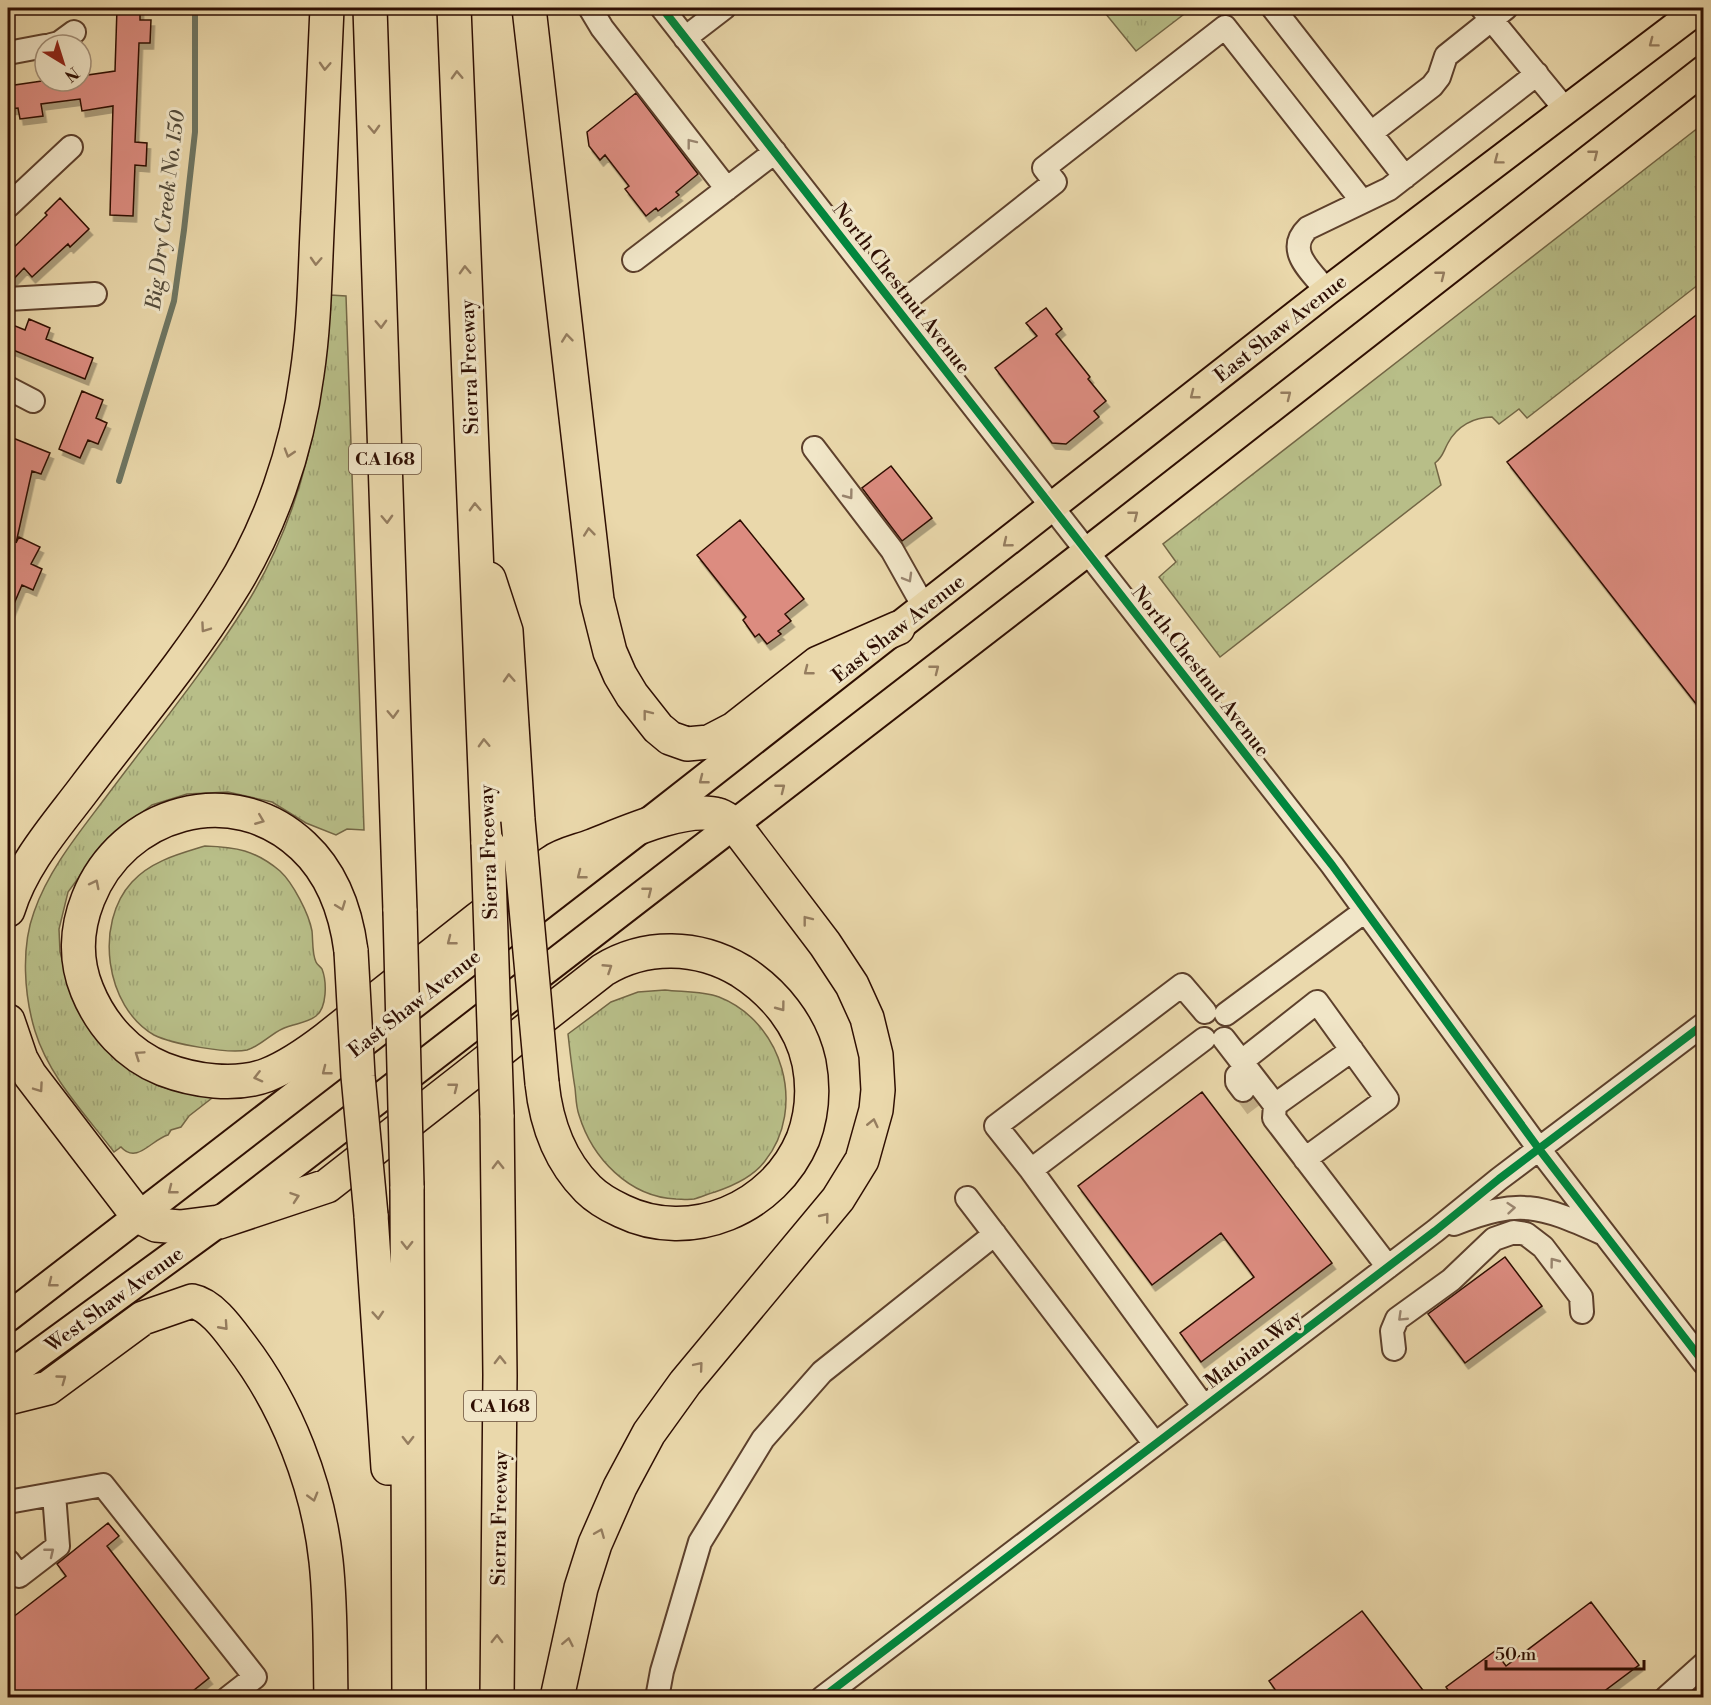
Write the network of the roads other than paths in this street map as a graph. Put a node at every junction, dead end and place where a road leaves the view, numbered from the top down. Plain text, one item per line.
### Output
1 (327, 8) edge
2 (370, 8) edge
3 (454, 8) edge
4 (530, 8) edge
5 (590, 8) edge
6 (662, 8) edge
7 (724, 8) edge
8 (1273, 8) edge
9 (1700, 8) edge
10 (1493, 11) edge
11 (685, 38) junction
12 (33, 48) edge
13 (8, 53) edge
14 (1704, 70) edge
15 (1537, 74) junction
16 (1564, 109) junction
17 (1371, 134) junction
18 (71, 147) dead end
19 (775, 152) junction
20 (1405, 177) junction
21 (727, 189) junction
22 (1362, 201) junction
23 (8, 206) edge
24 (634, 260) dead end
25 (1327, 291) junction
26 (95, 294) dead end
27 (8, 299) edge
28 (897, 307) junction
29 (8, 388) edge
30 (33, 401) dead end
31 (814, 448) dead end
32 (1052, 506) junction
33 (476, 539) junction
34 (1088, 551) junction
35 (924, 607) junction
36 (898, 628) junction
37 (734, 824) junction
38 (644, 826) junction
39 (8, 910) edge
40 (1365, 911) junction
41 (1216, 1013) junction
42 (8, 1021) edge
43 (1704, 1024) edge
44 (1214, 1039) junction
45 (1352, 1050) junction
46 (1244, 1064) junction
47 (1243, 1090) tunnel mouth
48 (1269, 1111) junction
49 (1539, 1149) junction
50 (1305, 1159) junction
51 (1030, 1170) junction
52 (967, 1198) dead end
53 (138, 1216) junction
54 (219, 1222) junction
55 (1436, 1231) junction
56 (995, 1234) junction
57 (1605, 1234) junction
58 (1388, 1267) junction
59 (1582, 1311) dead end
60 (8, 1317) edge
61 (1394, 1349) dead end
62 (1704, 1363) edge
63 (8, 1376) edge
64 (8, 1398) edge
65 (1204, 1407) junction
66 (1155, 1444) junction
67 (54, 1494) junction
68 (8, 1502) edge
69 (8, 1561) edge
70 (1704, 1664) edge
71 (1704, 1677) edge
72 (255, 1687) edge
73 (659, 1697) edge
74 (228, 1698) edge
75 (331, 1698) edge
76 (403, 1698) edge
77 (409, 1698) edge
78 (496, 1698) edge
79 (557, 1698) edge
80 (822, 1698) edge
81 (1666, 1698) edge
82 (1670, 1698) edge

1 -> 39 highway
2 -> 77 highway, CA 168, bridge
33 -> 3 highway, Sierra Freeway / CA 168
36 -> 4 highway
21 -> 5 street
6 - 11 street, North Chestnut Avenue
7 - 11 street
8 - 17 street
9 -> 16 main road, East Shaw Avenue
10 - 15 street
10 - 17 street
11 - 19 street, North Chestnut Avenue
12 - 13 street
34 -> 14 main road
15 - 16 street
15 - 20 street
16 -> 25 main road, East Shaw Avenue
17 - 20 street
18 - 23 street
19 - 21 street
19 - 28 street, North Chestnut Avenue
20 - 22 street
21 - 24 street
22 - 25 street
22 - 28 street
25 -> 32 main road, East Shaw Avenue
26 - 27 street
28 - 32 street, North Chestnut Avenue
29 - 30 street
31 -> 35 street
32 - 34 street, North Chestnut Avenue
32 -> 35 main road, East Shaw Avenue
54 -> 33 highway, bridge
78 -> 33 highway, Sierra Freeway / CA 168, bridge
37 -> 34 main road
34 - 40 street, North Chestnut Avenue
35 - 36 main road, East Shaw Avenue
36 -> 38 main road, East Shaw Avenue
37 - 38 highway
54 -> 37 main road
79 -> 37 highway
38 -> 53 main road, East Shaw Avenue
38 -> 76 highway, bridge
40 - 41 street
40 - 49 street, North Chestnut Avenue
41 - 44 street
41 - 51 street
42 -> 53 highway
43 - 49 street, Matoian Way
44 - 46 street
44 - 51 street
45 - 46 street
45 - 48 street
45 - 50 street
46 - 47 street
46 - 48 street
48 - 50 street
49 - 55 street, Matoian Way
49 - 57 street, North Chestnut Avenue
50 - 58 street
51 - 65 street
52 - 56 street
53 - 54 highway
53 -> 60 main road, East Shaw Avenue
54 - 63 main road, West Shaw Avenue
55 -> 57 street
55 - 58 street, Matoian Way
56 - 66 street
56 - 73 street
57 - 62 street, North Chestnut Avenue
58 - 65 street, Matoian Way
59 -> 61 street
64 -> 75 highway
65 - 66 street, Matoian Way
66 - 80 street, Matoian Way
67 - 68 street
69 -> 67 street
67 - 72 street
70 - 81 street
71 - 82 street
72 - 74 street

